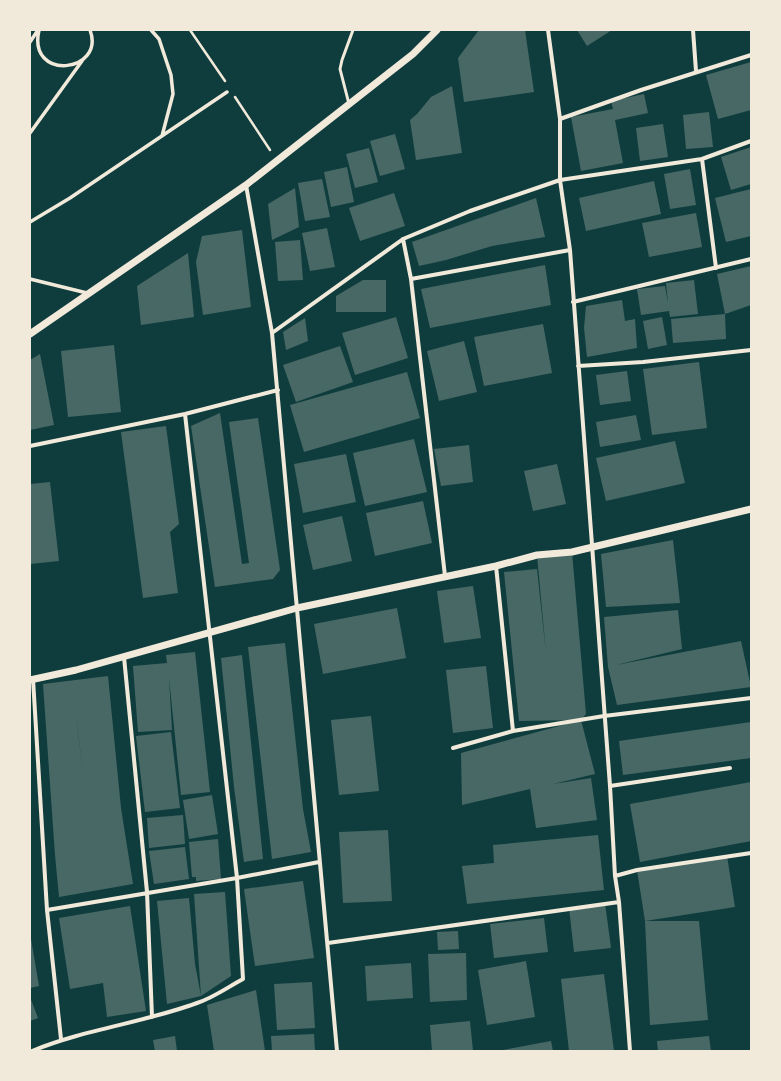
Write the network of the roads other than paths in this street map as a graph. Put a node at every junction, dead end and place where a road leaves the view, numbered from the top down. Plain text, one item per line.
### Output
1 (39, 30) edge
2 (90, 30) edge
3 (151, 30) edge
4 (353, 30) edge
5 (437, 30) edge
6 (548, 30) edge
7 (693, 30) edge
8 (30, 42) edge
9 (88, 53) junction
10 (751, 55) edge
11 (696, 71) junction
12 (227, 92) dead end
13 (349, 104) junction
14 (560, 119) junction
15 (30, 133) edge
16 (162, 136) junction
17 (751, 141) edge
18 (702, 159) junction
19 (560, 180) junction
20 (246, 185) junction
21 (30, 222) edge
22 (403, 239) junction
23 (570, 250) junction
24 (751, 259) edge
25 (716, 268) junction
26 (30, 279) edge
27 (411, 279) junction
28 (89, 294) junction
29 (573, 302) junction
30 (272, 333) junction
31 (30, 334) edge
32 (751, 350) edge
33 (578, 366) junction
34 (278, 390) junction
35 (185, 414) junction
36 (30, 446) edge
37 (751, 509) edge
38 (592, 546) junction
39 (496, 566) junction
40 (445, 576) junction
41 (297, 608) junction
42 (209, 633) junction
43 (124, 657) junction
44 (31, 679) edge
45 (751, 698) edge
46 (604, 716) junction
47 (513, 731) junction
48 (453, 748) dead end
49 (730, 768) dead end
50 (610, 786) junction
51 (751, 853) edge
52 (319, 862) junction
53 (615, 876) junction
54 (237, 878) junction
55 (147, 892) junction
56 (619, 902) junction
57 (47, 910) junction
58 (328, 943) junction
59 (152, 1017) junction
60 (61, 1039) junction
61 (32, 1051) edge
62 (337, 1051) edge
63 (630, 1051) edge

1 - 8 street
1 - 9 street
2 - 9 street
3 - 16 street
4 - 13 lane
5 - 13 street
6 - 14 street
7 - 11 street
9 - 15 street
10 - 11 street
11 - 14 street
12 - 16 street
13 - 20 street
14 - 19 street
16 - 21 street
17 - 18 street
18 - 19 street
18 - 25 street
19 - 22 street
19 - 23 street
20 - 28 street
20 - 30 street
22 - 27 street
22 - 30 street
23 - 27 street
23 - 29 street
24 - 25 street
25 - 29 street
26 - 28 street
27 - 40 street
28 - 31 street
29 - 33 street
30 - 34 street
32 - 33 street
33 - 38 street
34 - 35 street
34 - 41 street
35 - 36 street
35 - 42 street
37 - 38 street
38 - 39 street
38 - 46 street
39 - 40 street
39 - 47 street
40 - 41 street
41 - 42 street
41 - 52 street
42 - 43 street
42 - 54 street
43 - 44 street
43 - 55 street
44 - 57 street
45 - 46 street
46 - 47 street
46 - 50 street
47 - 48 street
49 - 50 street
50 - 53 street
51 - 53 street
52 - 54 street
52 - 58 street
53 - 56 street
54 - 55 street
54 - 59 street
55 - 57 street
55 - 59 street
56 - 58 street
56 - 63 street
57 - 60 street
58 - 62 street
59 - 60 street
60 - 61 street

